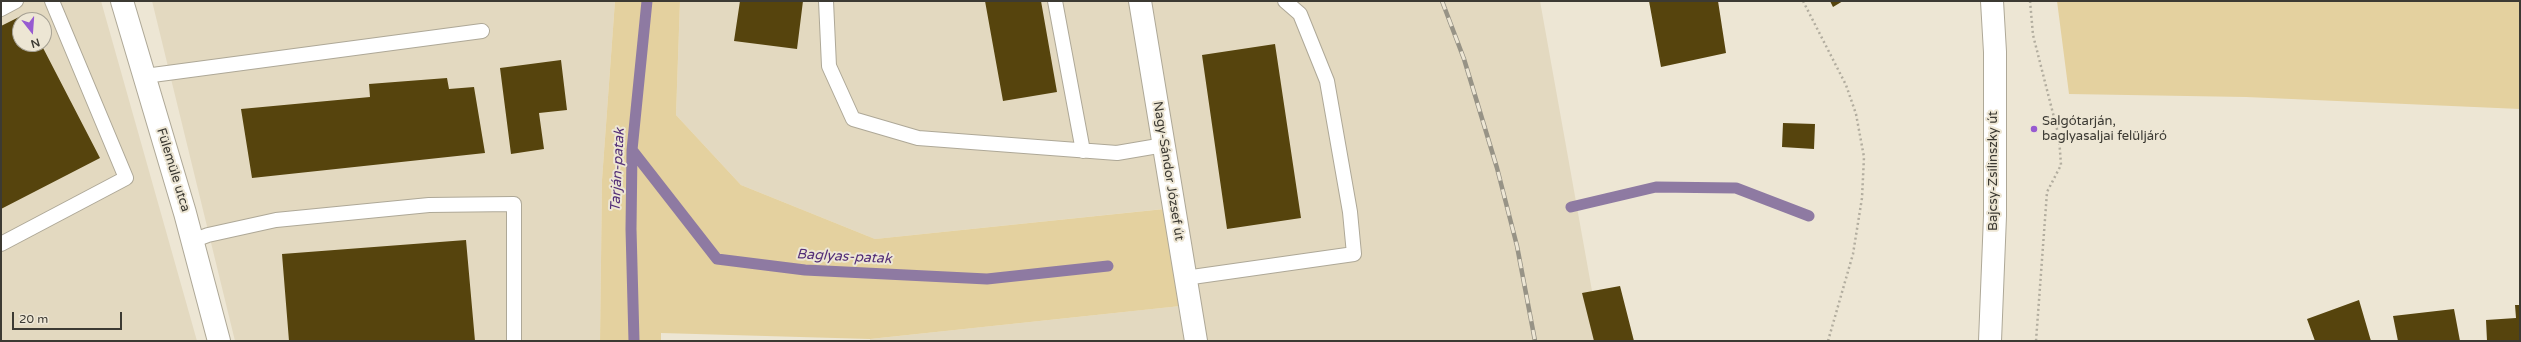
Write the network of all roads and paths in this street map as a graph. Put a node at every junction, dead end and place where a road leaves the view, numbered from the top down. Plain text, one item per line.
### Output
1 (16, 1) edge
2 (52, 1) edge
3 (122, 1) edge
4 (826, 1) edge
5 (1055, 1) edge
6 (1140, 1) edge
7 (1285, 1) edge
8 (1803, 1) edge
9 (1992, 1) edge
10 (2030, 1) edge
11 (1, 9) edge
12 (482, 31) dead end
13 (144, 76) junction
14 (1164, 145) junction
15 (1083, 151) junction
16 (192, 241) junction
17 (1, 244) edge
18 (1185, 278) junction
19 (219, 341) edge
20 (514, 341) edge
21 (1196, 341) edge
22 (1828, 341) edge
23 (1990, 341) edge
24 (2036, 341) edge

1 - 11 lane
2 - 17 lane
3 - 13 street, Fülemüle utca
4 - 15 lane
5 - 15 lane
6 - 14 street, Nagy-Sándor József út
7 - 18 lane
8 - 22 path
9 - 23 street, Bajcsy-Zsilinszky út
10 - 24 path
12 - 13 lane
13 - 16 street, Fülemüle utca
14 - 15 lane
14 - 18 street, Nagy-Sándor József út
16 - 19 street, Fülemüle utca
16 - 20 lane
18 - 21 street, Nagy-Sándor József út

